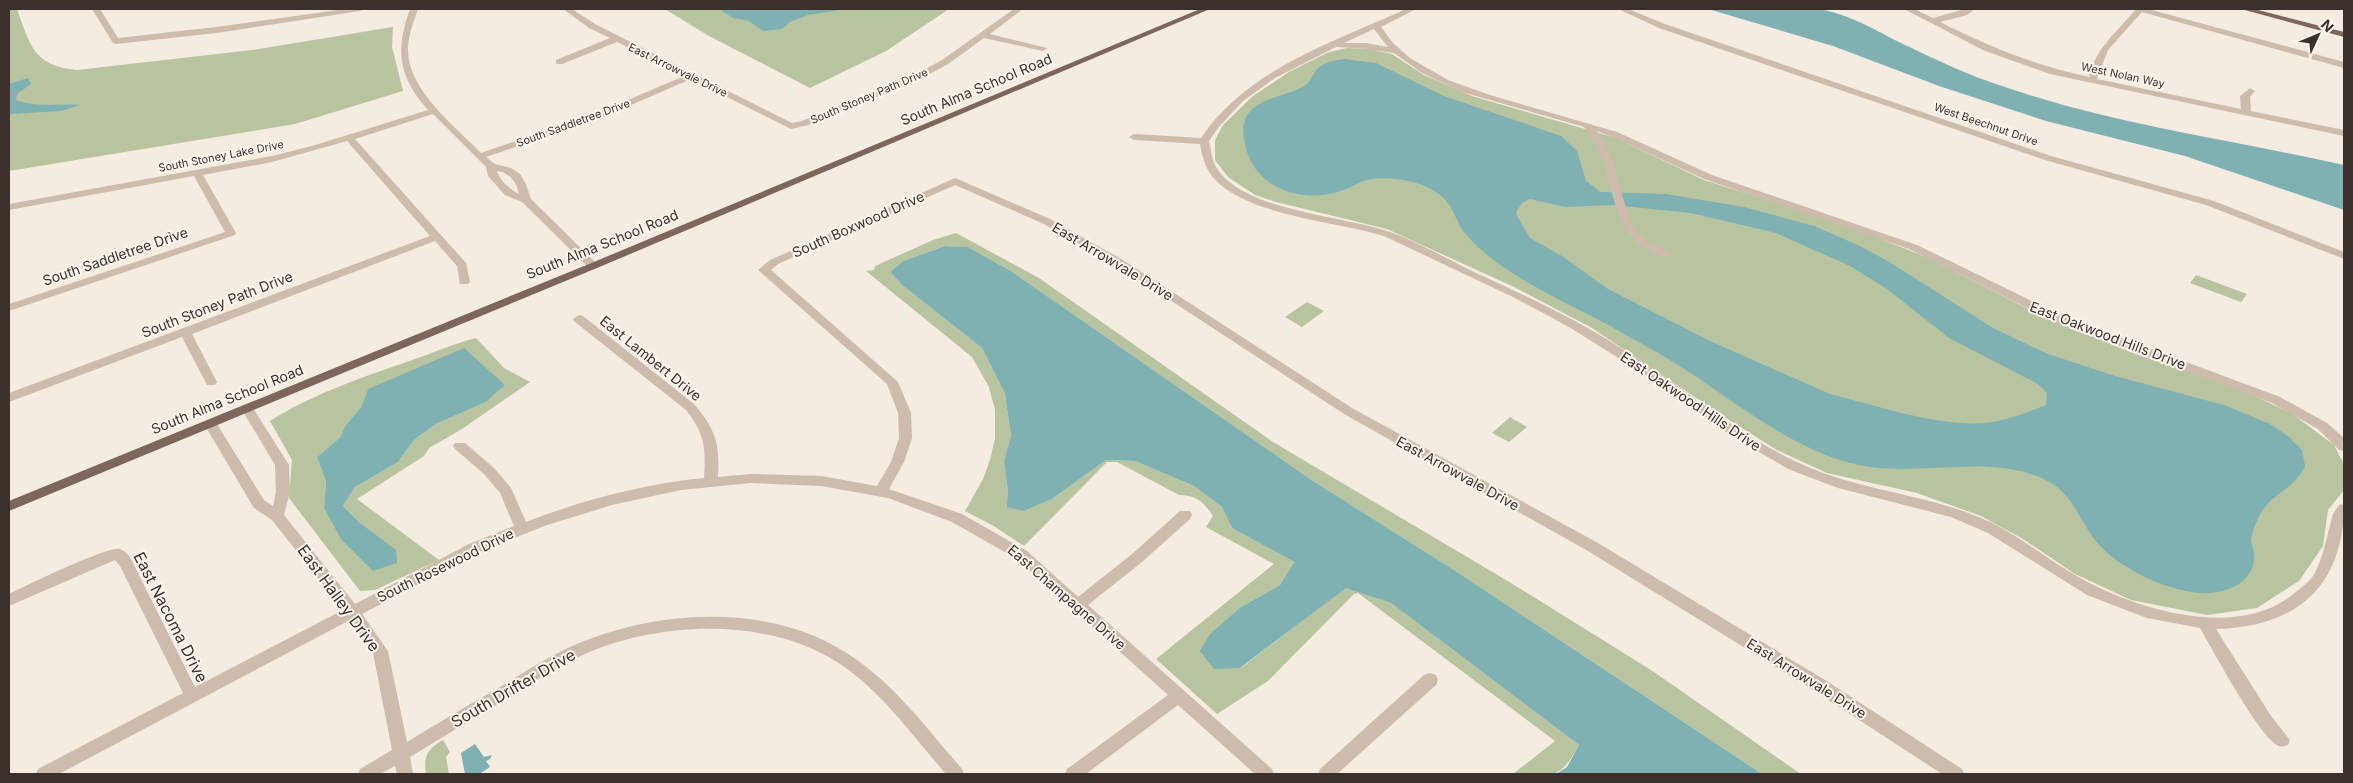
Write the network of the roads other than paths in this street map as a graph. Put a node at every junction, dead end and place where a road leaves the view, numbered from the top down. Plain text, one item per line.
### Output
1 (96, 9) edge
2 (293, 9) edge
3 (360, 9) edge
4 (414, 9) edge
5 (567, 9) edge
6 (1019, 9) edge
7 (1206, 9) edge
8 (1412, 9) edge
9 (1622, 9) edge
10 (1908, 9) edge
11 (1970, 9) edge
12 (2141, 9) edge
13 (2245, 9) edge
14 (2268, 9) edge
15 (1397, 13) edge
16 (293, 19) junction
17 (1932, 21) junction
18 (1377, 27) junction
19 (2344, 29) edge
20 (983, 35) junction
21 (2344, 35) edge
22 (616, 39) junction
23 (1334, 46) junction
24 (1043, 48) dead end
25 (1395, 50) junction
26 (559, 62) dead end
27 (2344, 65) edge
28 (692, 76) junction
29 (2092, 81) junction
30 (2250, 91) dead end
31 (433, 111) junction
32 (2246, 112) junction
33 (1586, 124) junction
34 (791, 126) joint
35 (2344, 133) edge
36 (1134, 137) dead end
37 (349, 138) junction
38 (1204, 141) junction
39 (481, 156) junction
40 (492, 166) junction
41 (197, 173) junction
42 (517, 180) junction
43 (955, 181) joint
44 (502, 186) junction
45 (526, 200) junction
46 (9, 207) edge
47 (437, 237) junction
48 (1665, 254) dead end
49 (2344, 256) edge
50 (593, 266) junction
51 (464, 282) dead end
52 (9, 308) edge
53 (579, 319) dead end
54 (185, 332) junction
55 (212, 382) dead end
56 (9, 398) edge
57 (246, 408) junction
58 (210, 424) junction
59 (2342, 441) edge
60 (460, 446) dead end
61 (711, 480) junction
62 (881, 491) junction
63 (9, 506) edge
64 (2344, 509) edge
65 (1185, 515) dead end
66 (277, 516) junction
67 (522, 528) junction
68 (9, 600) edge
69 (1078, 605) junction
70 (353, 612) junction
71 (2205, 624) junction
72 (1430, 680) dead end
73 (192, 696) junction
74 (1179, 696) junction
75 (2282, 740) dead end
76 (401, 754) junction
77 (44, 774) edge
78 (366, 774) edge
79 (405, 774) edge
80 (956, 774) edge
81 (1073, 774) edge
82 (1266, 774) edge
83 (1326, 774) edge
84 (1956, 774) edge

1 - 16 street
2 - 16 street
3 - 16 street
4 - 31 street
5 - 22 street, East Arrowvale Drive
6 - 20 street, South Stoney Path Drive
7 - 50 main road, South Alma School Road
8 - 15 street, East Oakwood Hills Drive
9 - 49 street, West Beechnut Drive
10 - 17 street, West Nolan Way
11 - 17 street
12 - 27 street
12 - 29 street
13 - 21 main road
14 - 19 main road
15 - 18 street, East Oakwood Hills Drive
17 - 29 street, West Nolan Way
18 - 23 street, East Oakwood Hills Drive
18 - 25 street, East Oakwood Hills Drive
20 - 24 street
20 - 34 street, South Stoney Path Drive
22 - 26 street
22 - 28 street, East Arrowvale Drive
23 - 25 street, East Oakwood Hills Drive
23 - 38 street, East Oakwood Hills Drive
25 - 33 street, East Oakwood Hills Drive
28 - 34 street, East Arrowvale Drive
28 - 39 street, South Saddletree Drive
29 - 32 street, West Nolan Way
30 - 32 street
31 - 37 street, South Stoney Lake Drive
31 - 39 street
32 - 35 street, West Nolan Way
33 - 48 street
33 - 59 street, East Oakwood Hills Drive
36 - 38 street
37 - 41 street, South Stoney Lake Drive
37 - 47 street
38 - 71 street, East Oakwood Hills Drive
39 - 40 street
40 - 42 street
40 - 44 street
41 - 46 street, South Stoney Lake Drive
41 - 52 street, South Saddletree Drive
42 - 44 street
42 - 45 street
43 - 62 street, South Boxwood Drive
43 - 84 street, East Arrowvale Drive
44 - 45 street
45 - 50 street
47 - 51 street
47 - 54 street, South Stoney Path Drive
50 - 57 main road, South Alma School Road
53 - 61 street, East Lambert Drive
54 - 55 street
54 - 56 street, South Stoney Path Drive
57 - 58 main road, South Alma School Road
57 - 66 street
58 - 63 main road, South Alma School Road
58 - 66 street, East Halley Drive
60 - 67 street
61 - 62 street, South Rosewood Drive
61 - 67 street, South Rosewood Drive
62 - 69 street, East Champagne Drive
64 - 71 street, East Oakwood Hills Drive
65 - 69 street
66 - 70 street, East Halley Drive
67 - 70 street, South Rosewood Drive
68 - 73 street, East Nacoma Drive
69 - 74 street, East Champagne Drive
70 - 73 street, South Rosewood Drive
70 - 76 street, East Halley Drive
71 - 75 street
72 - 83 street
73 - 77 street, South Rosewood Drive
74 - 81 street
74 - 82 street, East Champagne Drive
76 - 78 street, South Drifter Drive
76 - 79 street, East Halley Drive
76 - 80 street, South Drifter Drive

